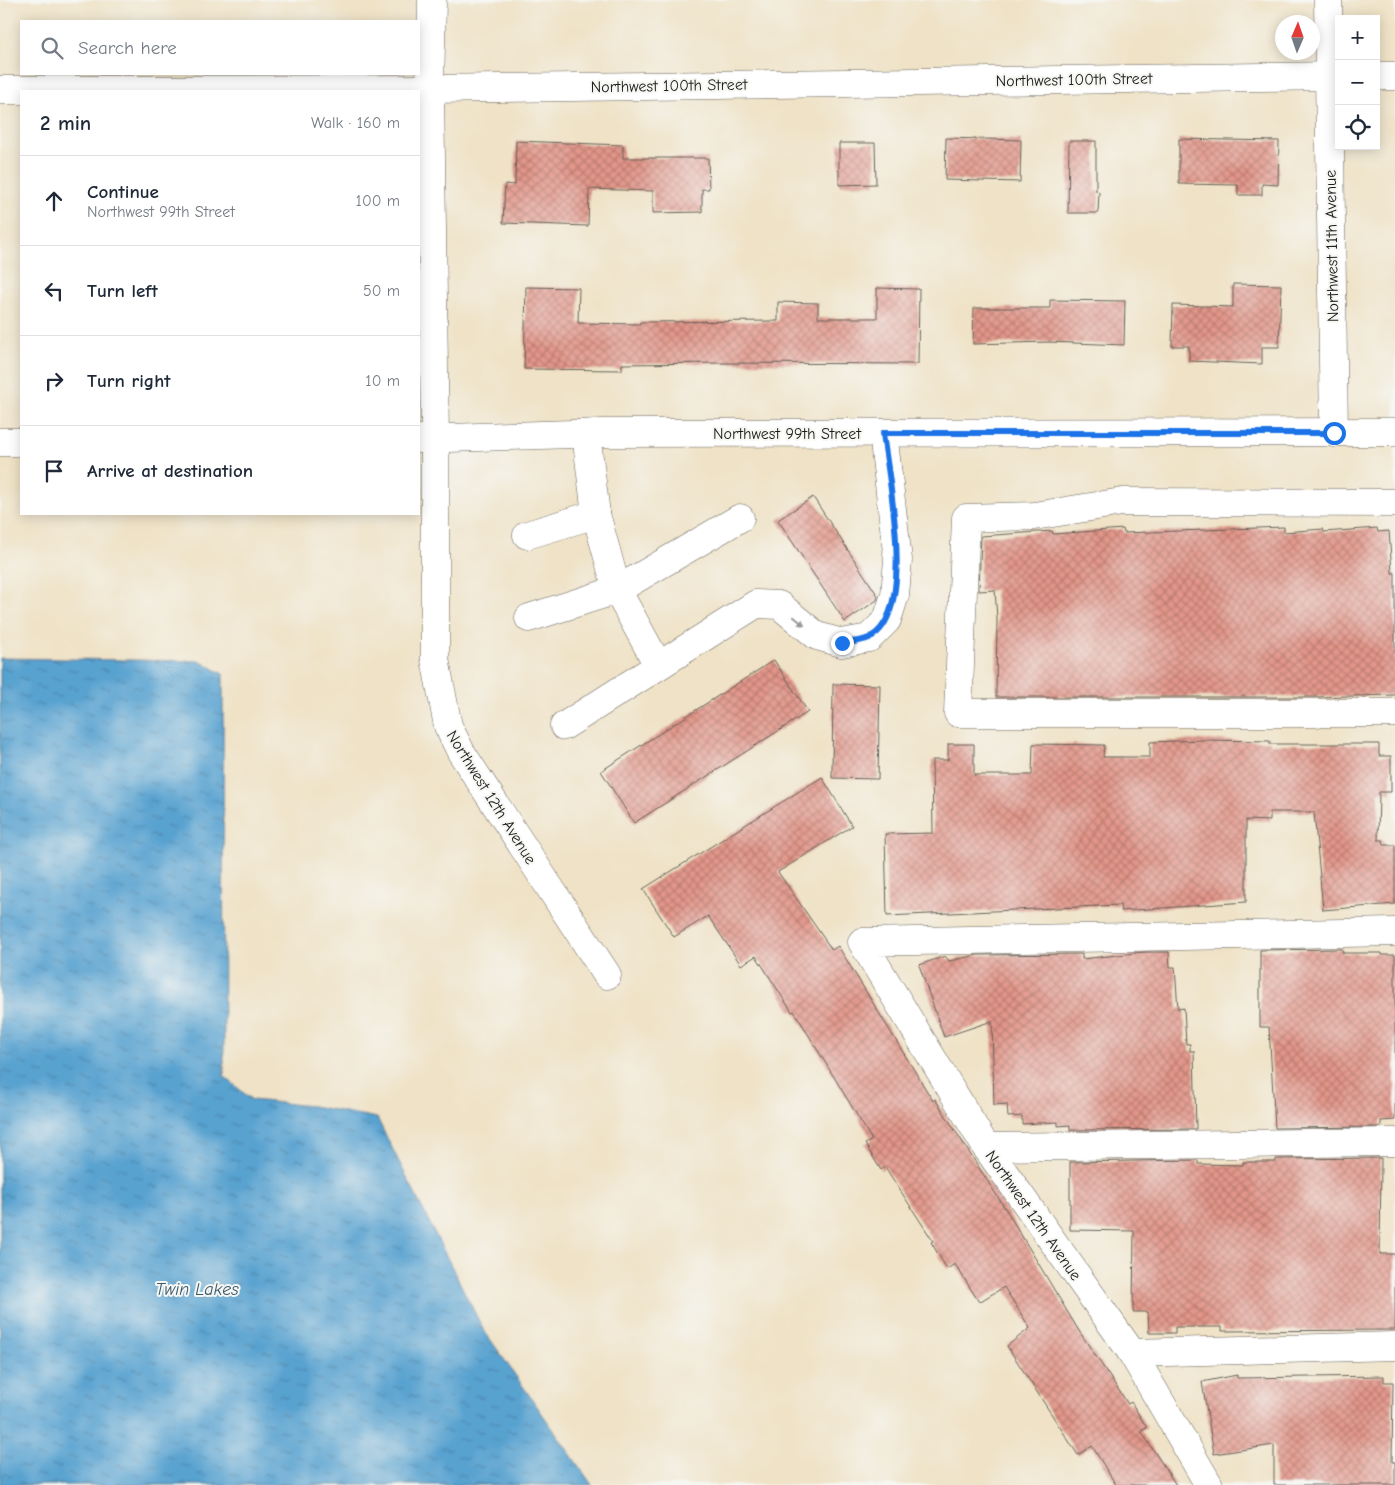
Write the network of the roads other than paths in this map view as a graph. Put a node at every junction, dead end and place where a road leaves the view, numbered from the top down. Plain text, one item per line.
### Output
1 (432, 0) edge
2 (1328, 0) edge
3 (1333, 76) edge
4 (1380, 76) edge
5 (1395, 76) edge
6 (430, 89) junction
7 (0, 90) edge
8 (1395, 432) edge
9 (883, 433) junction
10 (1334, 433) junction
11 (586, 434) junction
12 (427, 439) edge
13 (0, 442) edge
14 (20, 442) edge
15 (1395, 503) edge
16 (596, 514) junction
17 (740, 518) dead end
18 (527, 535) dead end
19 (618, 590) junction
20 (529, 618) dead end
21 (658, 665) junction
22 (1395, 713) edge
23 (564, 726) dead end
24 (1395, 932) edge
25 (607, 974) dead end
26 (1395, 1142) edge
27 (986, 1147) junction
28 (1395, 1346) edge
29 (1132, 1353) junction
30 (1209, 1485) edge

1 - 6 street, Northwest 12th Avenue
2 - 3 street, Northwest 11th Avenue
3 - 6 street, Northwest 100th Street
3 - 10 street, Northwest 11th Avenue
4 - 5 street
6 - 7 street, Northwest 100th Street
6 - 12 street, Northwest 12th Avenue
8 - 10 street, Northwest 99th Street
9 - 10 street, Northwest 99th Street
9 - 11 street, Northwest 99th Street
21 -> 9 street
11 - 12 street, Northwest 99th Street
11 - 16 street
12 - 25 street, Northwest 12th Avenue
13 - 14 street
15 - 22 street
16 - 18 street
16 - 19 street
17 - 19 street
19 - 20 street
19 - 21 street
21 - 23 street
24 - 27 street, Northwest 12th Avenue
26 - 27 street
27 - 29 street, Northwest 12th Avenue
28 - 29 street
29 - 30 street, Northwest 12th Avenue

